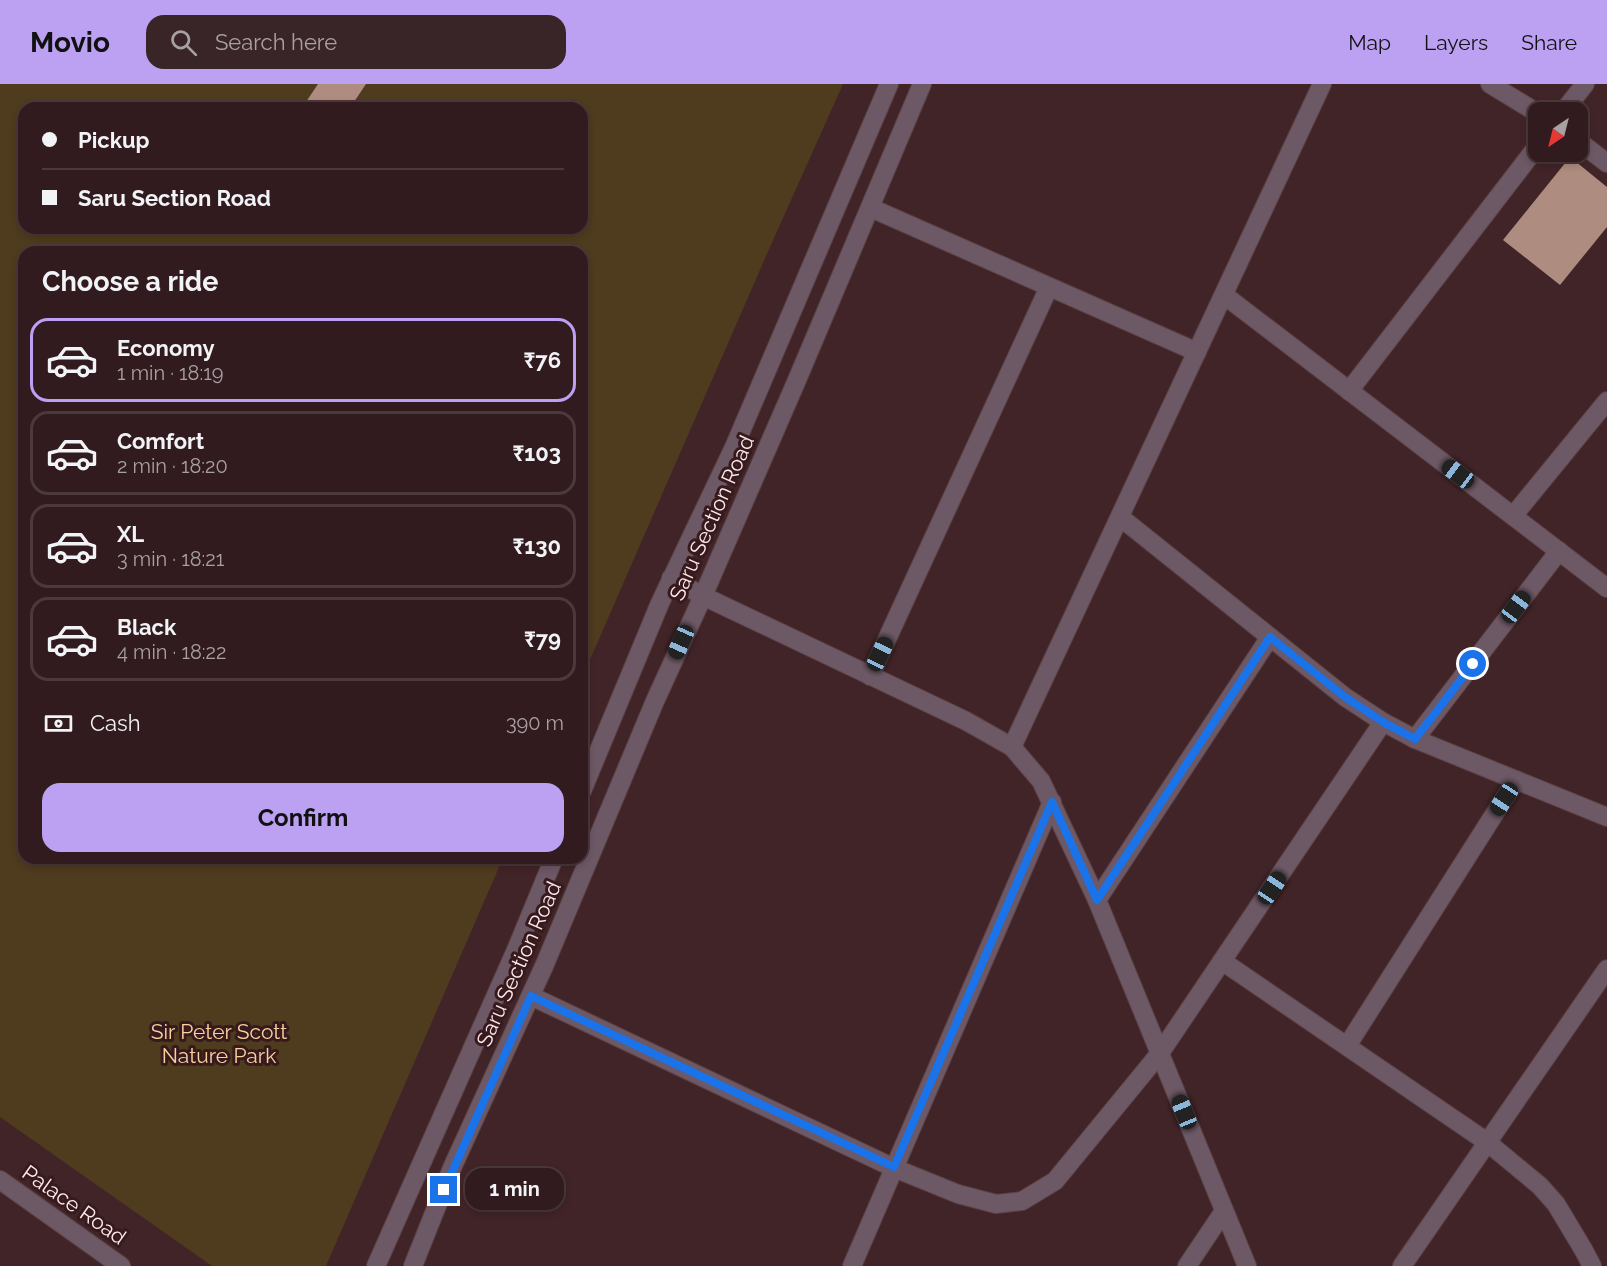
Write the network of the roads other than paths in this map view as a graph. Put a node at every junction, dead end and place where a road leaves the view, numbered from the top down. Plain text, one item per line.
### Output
1 (889, 84) edge
2 (922, 84) edge
3 (1322, 84) edge
4 (1490, 84) edge
5 (1585, 84) edge
6 (1571, 102) edge
7 (1528, 107) edge
8 (1588, 149) edge
9 (1528, 158) edge
10 (1607, 163) edge
11 (871, 208) junction
12 (1049, 287) junction
13 (1224, 295) junction
14 (1197, 352) junction
15 (1349, 391) junction
16 (1607, 401) edge
17 (1513, 516) junction
18 (1120, 517) junction
19 (1559, 551) junction
20 (671, 578) junction
21 (1607, 588) edge
22 (703, 596) junction
23 (1270, 637) junction
24 (870, 676) junction
25 (1383, 722) junction
26 (1415, 739) junction
27 (1012, 747) junction
28 (588, 777) edge
29 (1516, 780) junction
30 (1052, 802) junction
31 (1607, 817) edge
32 (552, 864) edge
33 (588, 864) edge
34 (588, 864) edge
35 (1097, 900) junction
36 (1222, 961) junction
37 (1607, 969) edge
38 (531, 996) junction
39 (1347, 1046) junction
40 (1160, 1053) junction
41 (1487, 1142) junction
42 (894, 1167) junction
43 (0, 1180) edge
44 (1224, 1211) junction
45 (121, 1266) edge
46 (376, 1266) edge
47 (413, 1266) edge
48 (852, 1266) edge
49 (1187, 1266) edge
50 (1247, 1266) edge
51 (1402, 1266) edge
52 (1592, 1266) edge

1 - 20 street, Saru Section Road
2 - 11 street, Saru Section Road
3 - 13 street
4 - 7 street
5 - 6 street
8 - 10 street
9 - 15 street
11 - 12 street
11 - 22 street, Saru Section Road
12 - 14 street
12 - 24 street
13 - 14 street
13 - 15 street
14 - 18 street
15 - 17 street
16 - 17 street
17 - 19 street
18 - 23 street
18 - 27 street
19 - 21 street
19 - 26 street
20 - 22 street
20 - 28 street, Saru Section Road
22 - 24 street
22 - 33 street, Saru Section Road
23 - 25 street
23 - 35 street
24 - 27 street
25 - 26 street
25 - 36 street
26 - 29 street
27 - 30 street
29 - 31 street
29 - 39 street
30 - 35 street
30 - 42 street
32 - 46 street, Saru Section Road
34 - 38 street, Saru Section Road
35 - 40 street
36 - 39 street
36 - 40 street
37 - 41 street
38 - 42 street
38 - 47 street, Saru Section Road
39 - 41 street
40 - 42 street
40 - 44 street
41 - 51 street
41 - 52 street
42 - 48 street
43 - 45 street, Palace Road
44 - 49 street
44 - 50 street

